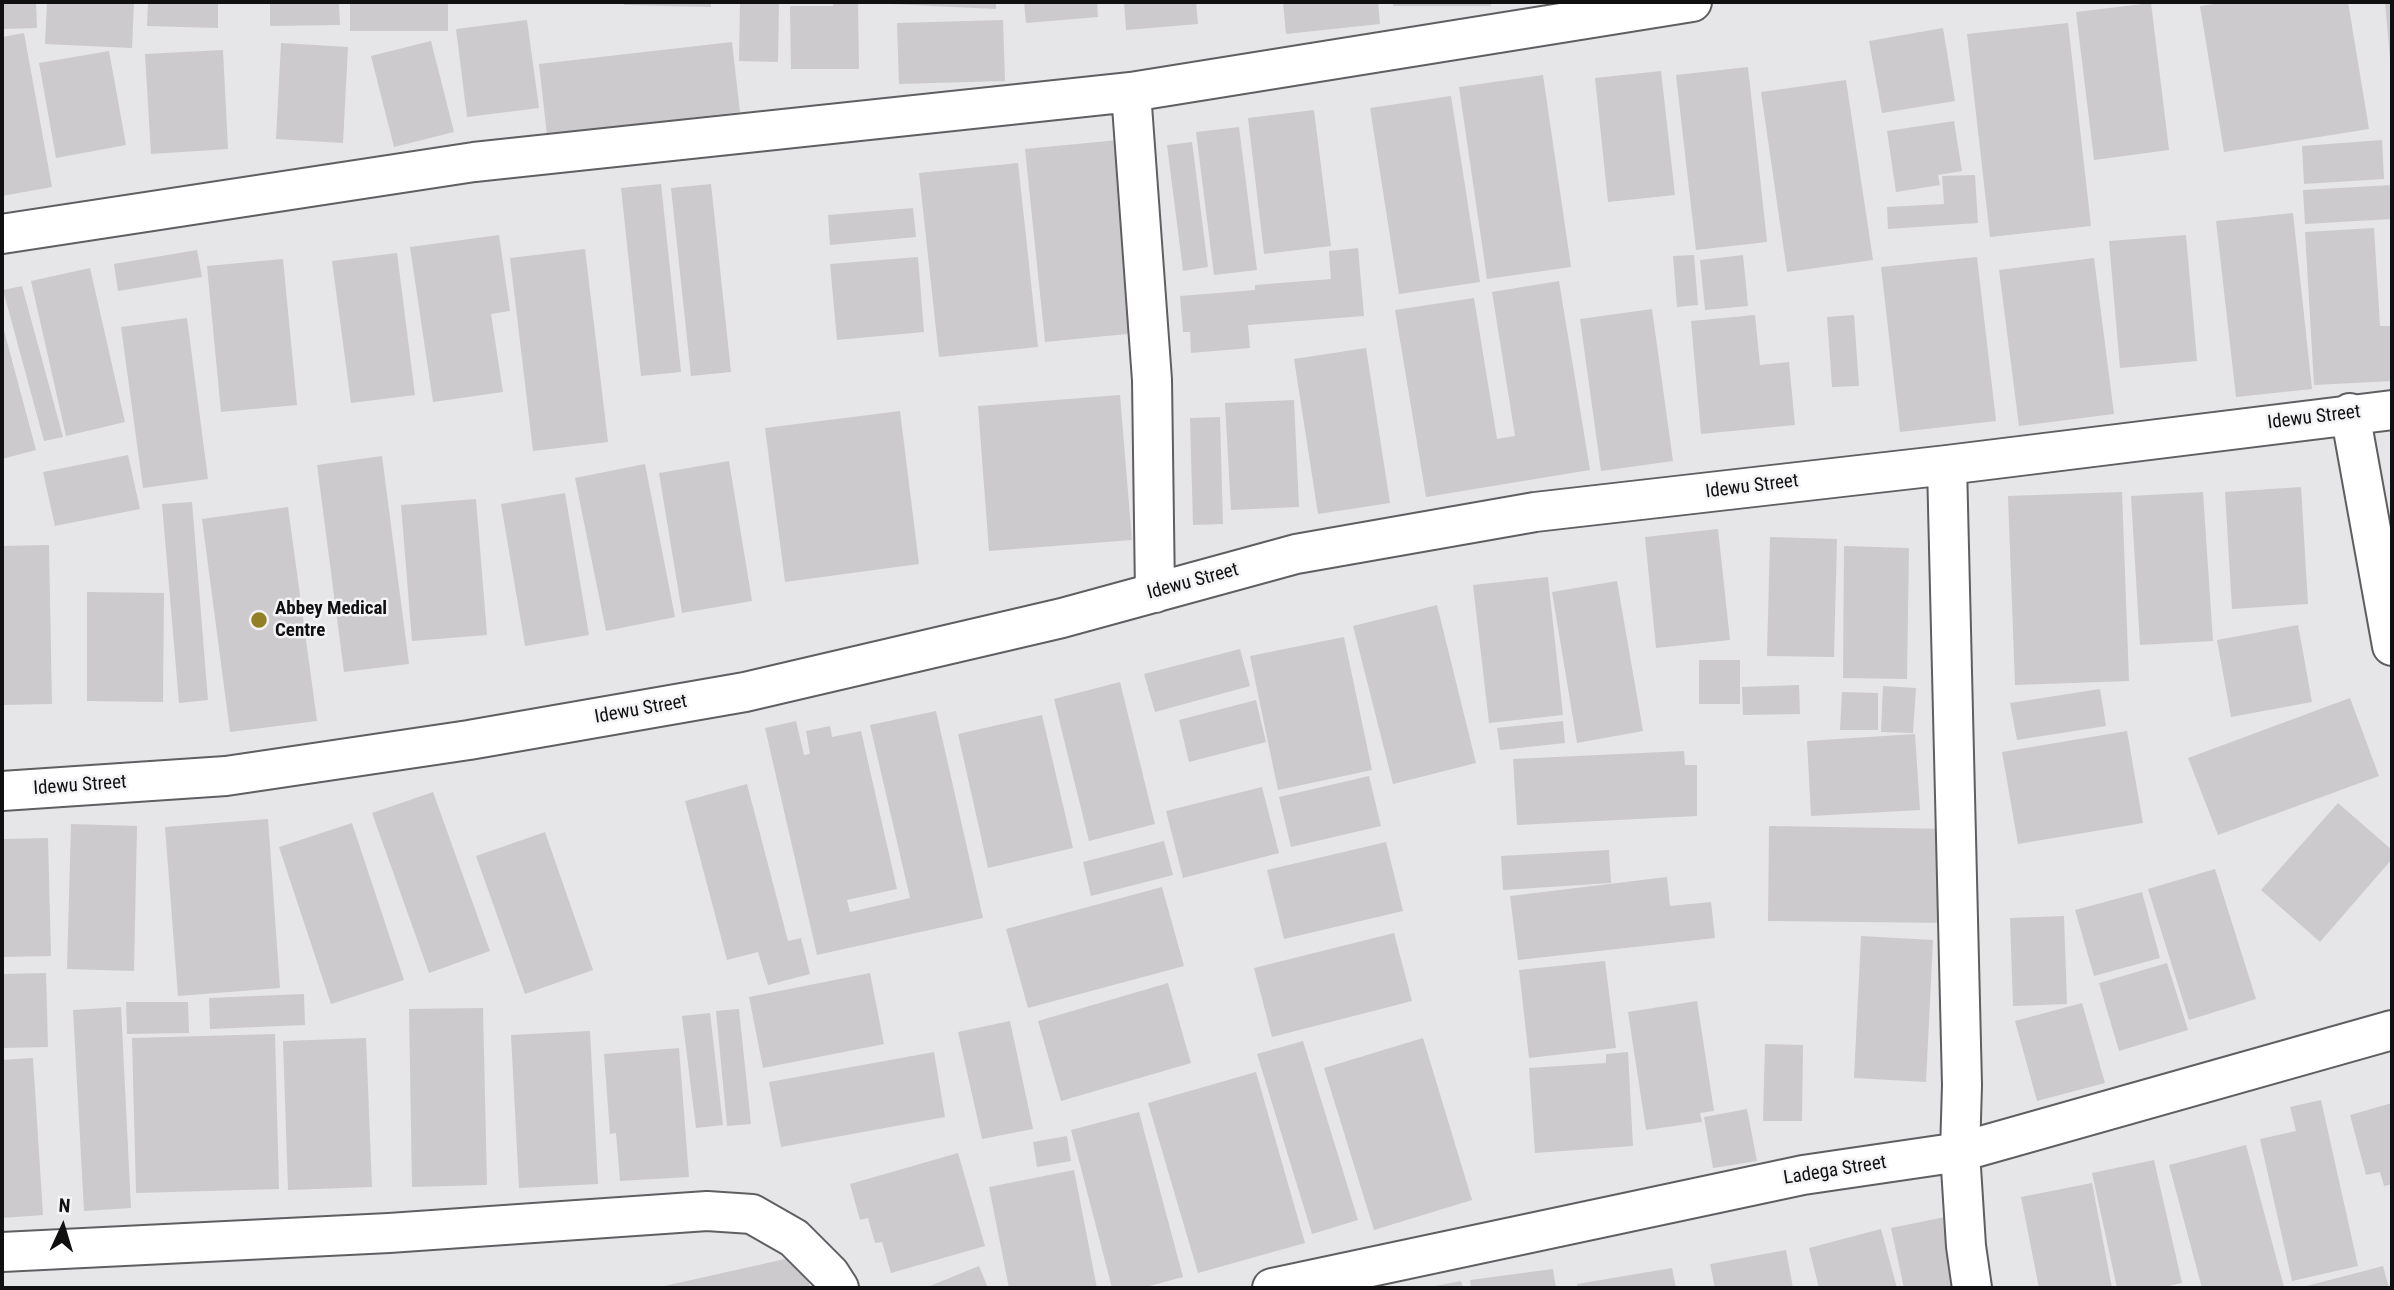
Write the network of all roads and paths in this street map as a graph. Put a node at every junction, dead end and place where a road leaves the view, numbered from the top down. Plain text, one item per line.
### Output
1 (1692, 2) edge
2 (1131, 92) junction
3 (2, 233) edge
4 (2392, 410) edge
5 (2350, 413) junction
6 (1947, 465) junction
7 (1154, 593) junction
8 (2392, 646) edge
9 (2, 791) edge
10 (2392, 1030) edge
11 (1961, 1152) junction
12 (2, 1252) edge
13 (839, 1288) edge
14 (1272, 1288) edge
15 (1972, 1288) edge

1 - 2 street
2 - 3 street
2 - 7 street
4 - 5 street, Idewu Street
5 - 6 street, Idewu Street
5 - 8 street
6 - 7 street, Idewu Street
6 - 11 street
7 - 9 street, Idewu Street
10 - 11 street, Ladega Street
11 - 14 street, Ladega Street
11 - 15 street
12 - 13 street

